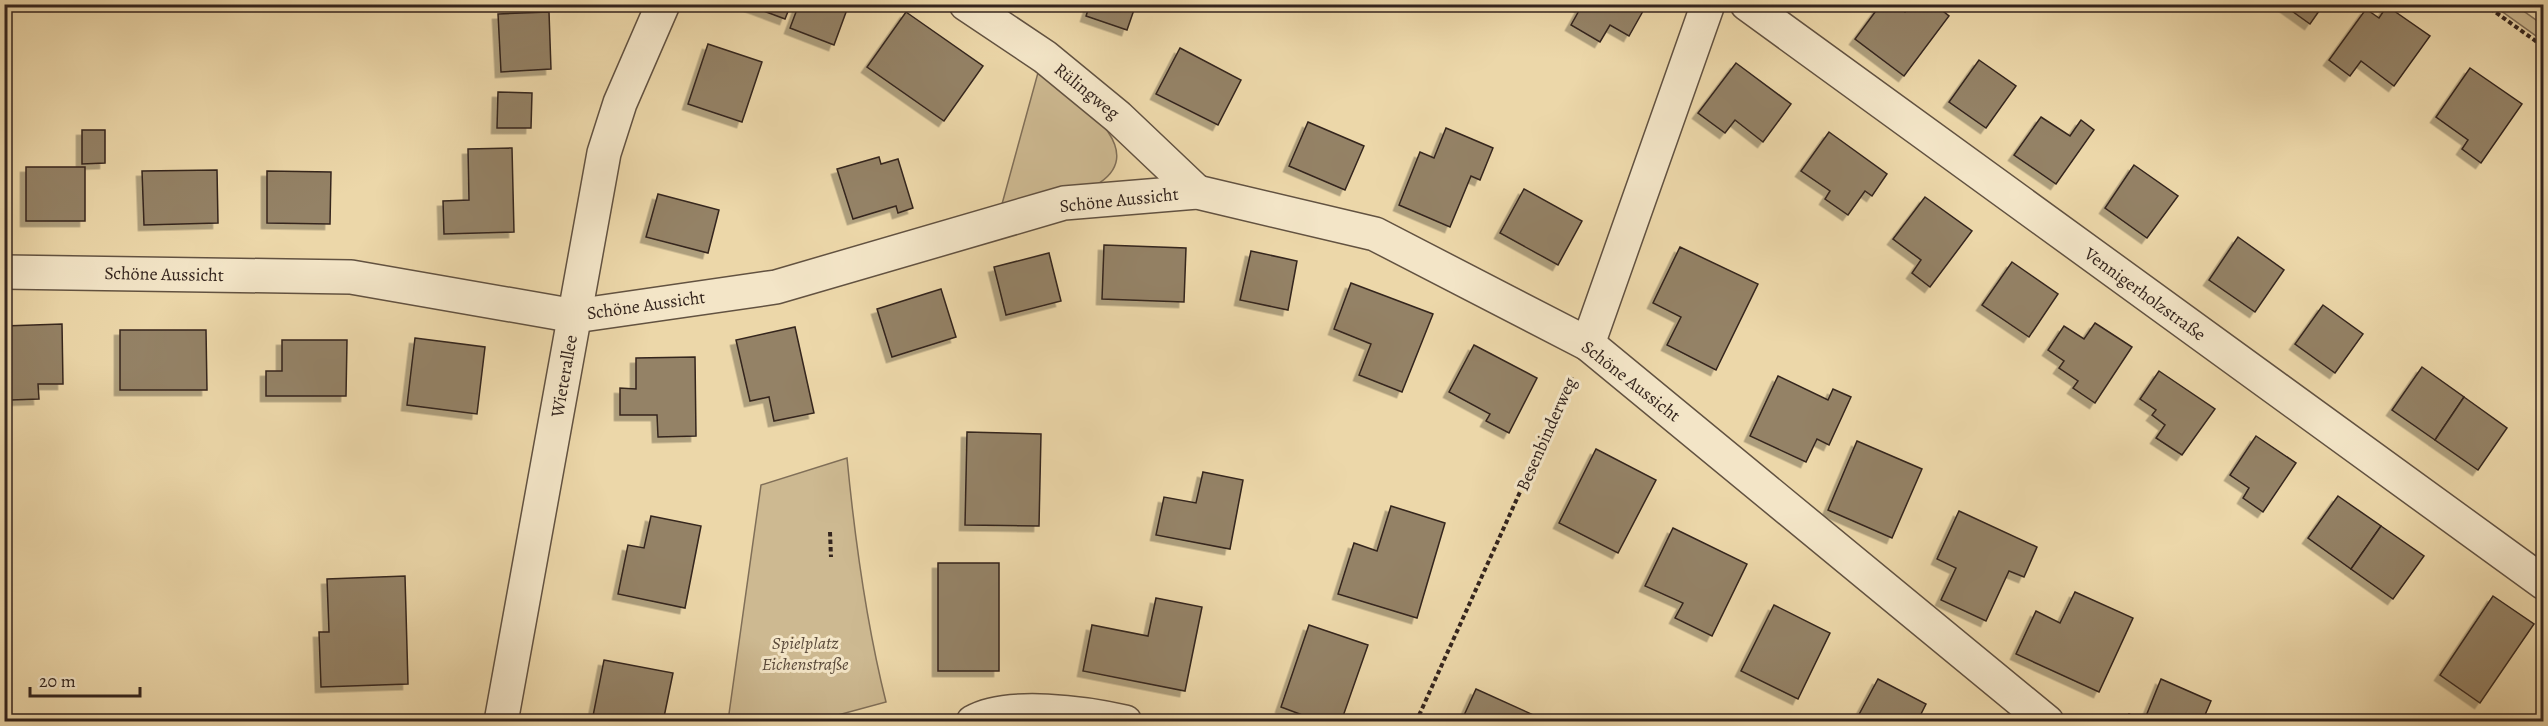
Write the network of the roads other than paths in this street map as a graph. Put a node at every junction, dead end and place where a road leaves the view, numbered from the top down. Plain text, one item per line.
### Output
1 (663, 4) edge
2 (966, 4) edge
3 (1708, 4) edge
4 (1747, 4) edge
5 (1197, 192) junction
6 (4, 272) edge
7 (575, 315) junction
8 (1588, 344) junction
9 (2544, 583) edge
10 (501, 722) edge
11 (973, 722) edge
12 (1125, 722) edge
13 (2047, 722) edge

1 - 7 street, Wieterallee
2 - 5 street, Rülingweg
3 - 8 street
4 - 9 street, Vennigerholzstraße
5 - 7 street, Schöne Aussicht
5 - 8 street, Schöne Aussicht
6 - 7 street, Schöne Aussicht
7 - 10 street, Wieterallee
8 - 13 street, Schöne Aussicht
11 - 12 street

